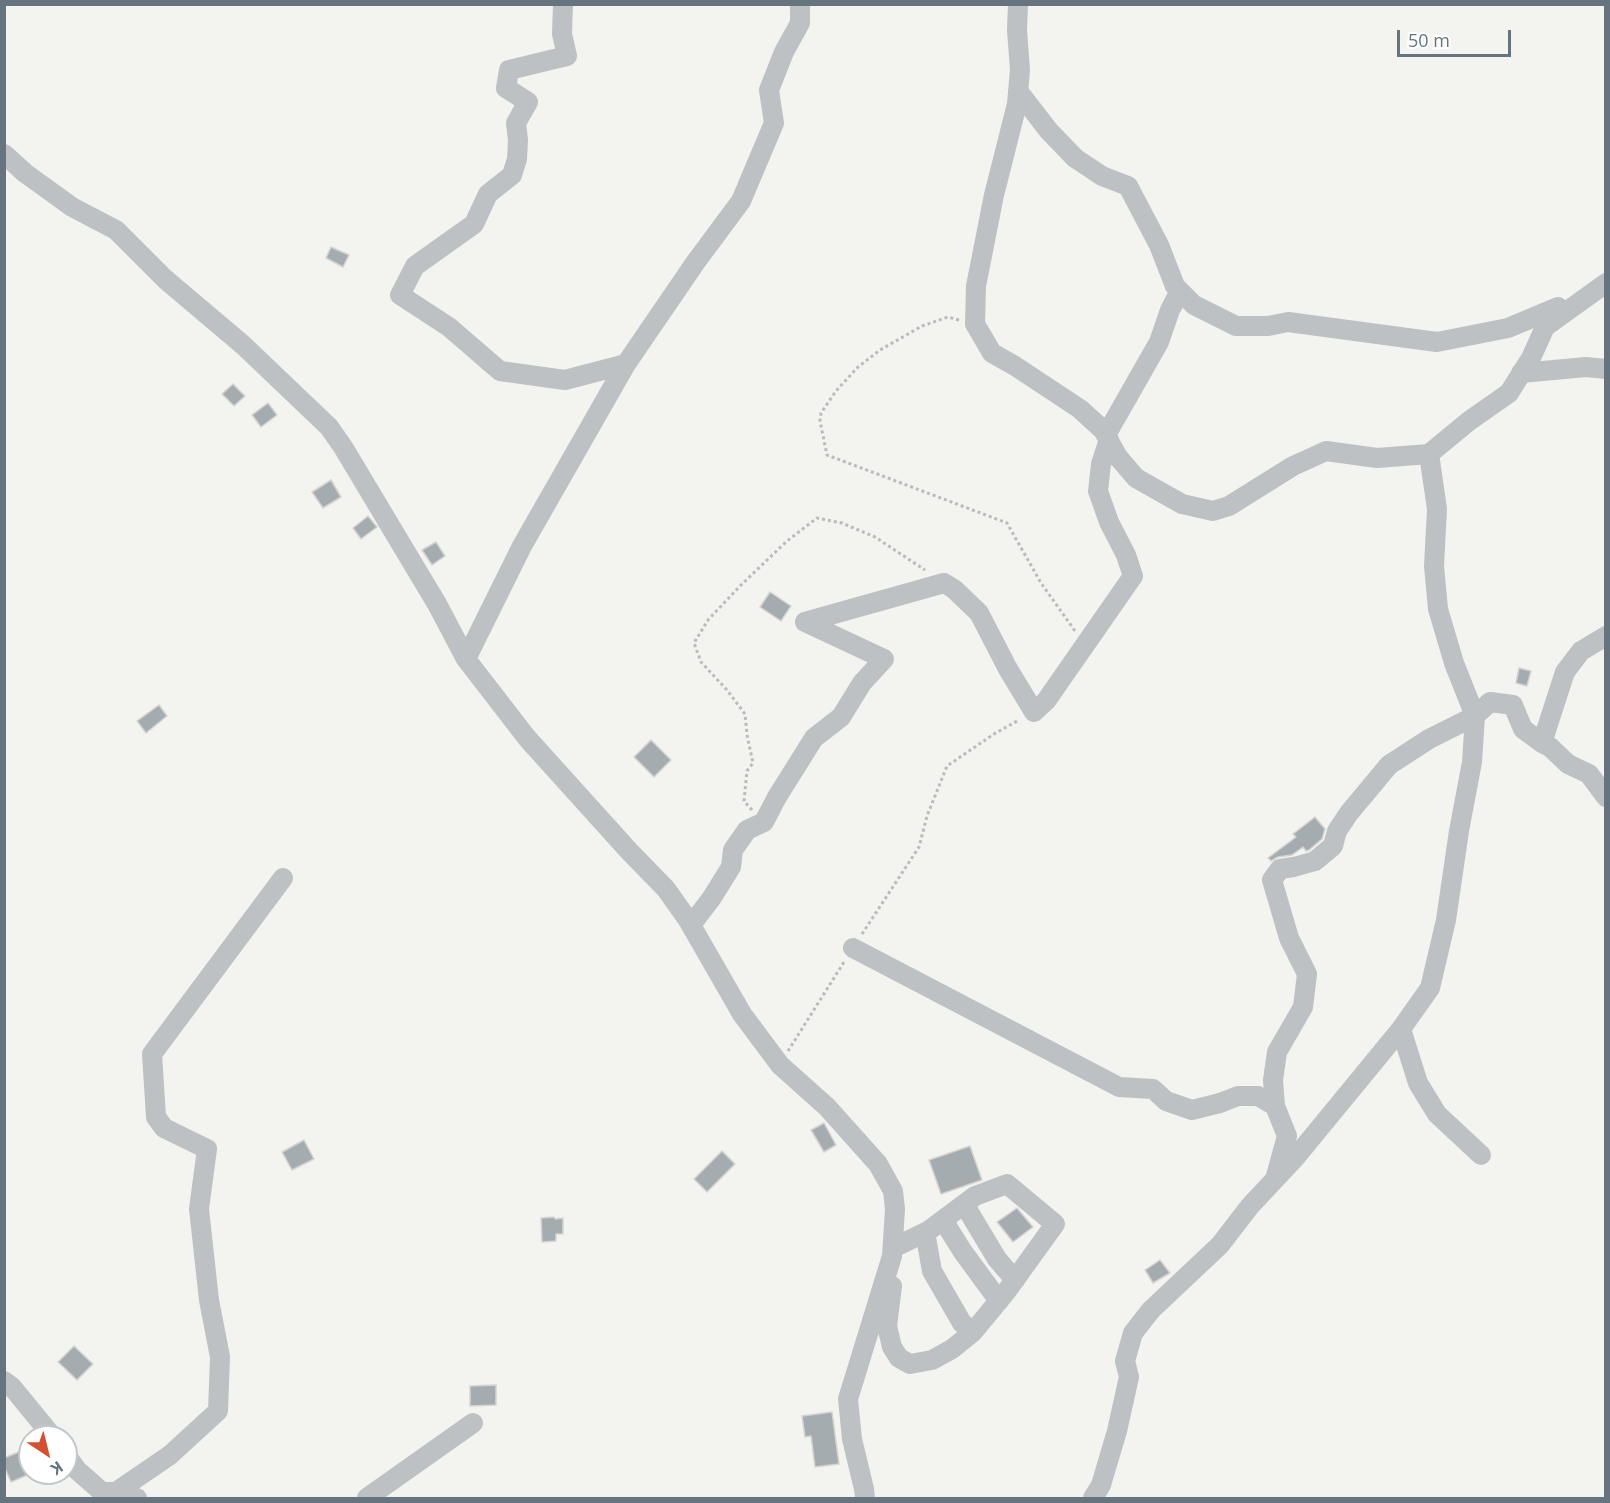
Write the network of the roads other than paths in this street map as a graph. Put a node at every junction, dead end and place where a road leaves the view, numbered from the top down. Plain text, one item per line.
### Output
1 (563, 4) edge
2 (800, 4) edge
3 (1018, 4) edge
4 (1018, 91) junction
5 (4, 154) edge
6 (1600, 287) edge
7 (1180, 291) junction
8 (626, 364) junction
9 (1605, 369) edge
10 (1521, 374) junction
11 (1107, 437) junction
12 (1429, 454) junction
13 (1605, 636) edge
14 (465, 659) junction
15 (1475, 716) junction
16 (1542, 743) junction
17 (1605, 797) edge
18 (283, 878) dead end
19 (691, 925) junction
20 (853, 948) road end
21 (1401, 1029) junction
22 (1275, 1106) junction
23 (1481, 1155) dead end
24 (1275, 1179) junction
25 (964, 1204) junction
26 (943, 1220) junction
27 (925, 1232) junction
28 (892, 1252) junction
29 (1015, 1280) junction
30 (999, 1301) junction
31 (973, 1332) junction
32 (4, 1381) edge
33 (473, 1423) dead end
34 (43, 1425) edge
35 (78, 1471) edge
36 (116, 1492) junction
37 (137, 1498) edge
38 (368, 1498) edge
39 (865, 1498) edge
40 (1093, 1498) edge

1 - 8 street
2 - 8 street
3 - 4 street
4 - 7 street
4 - 11 street
5 - 14 street
6 - 7 street
6 - 10 street
7 - 11 street
8 - 14 street
9 - 10 street
10 - 12 street
11 - 12 street
11 - 19 street
12 - 15 street
13 - 16 street
14 - 19 street
15 - 16 street
15 - 21 street
15 - 22 street
16 - 17 street
18 - 36 street
19 - 28 street
20 - 22 street
21 - 23 street
21 - 24 street
22 - 24 street
24 - 40 street
25 - 26 street
25 - 29 street
25 - 29 street
26 - 27 street
26 - 30 street
27 - 28 street
27 - 31 street
28 - 31 street
28 - 39 street
29 - 30 street
30 - 31 street
32 - 34 street
33 - 38 street
35 - 36 street
36 - 37 street

